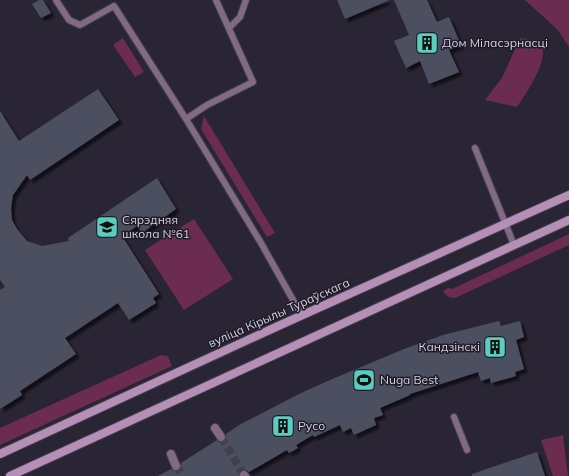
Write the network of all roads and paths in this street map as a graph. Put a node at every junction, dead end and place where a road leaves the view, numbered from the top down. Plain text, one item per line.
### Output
1 (56, 0) edge
2 (216, 0) edge
3 (246, 0) edge
4 (229, 28) junction
5 (186, 119) junction
6 (475, 148) dead end
7 (569, 195) edge
8 (569, 220) edge
9 (506, 225) junction
10 (514, 245) junction
11 (302, 316) junction
12 (454, 417) dead end
13 (215, 428) dead end
14 (221, 437) tunnel mouth
15 (467, 450) dead end
16 (0, 454) edge
17 (171, 454) dead end
18 (176, 466) tunnel mouth
19 (10, 476) edge

1 - 5 lane
2 - 4 lane
3 - 4 lane
4 - 5 lane
5 - 11 lane
6 - 9 lane
7 - 9 main road, вуліца Кірылы Тураўскага
8 - 10 main road
9 - 10 lane
9 - 11 main road, вуліца Кірылы Тураўскага
10 - 19 main road
11 - 16 main road, вуліца Кірылы Тураўскага
12 - 15 lane
13 - 14 street
17 - 18 street

